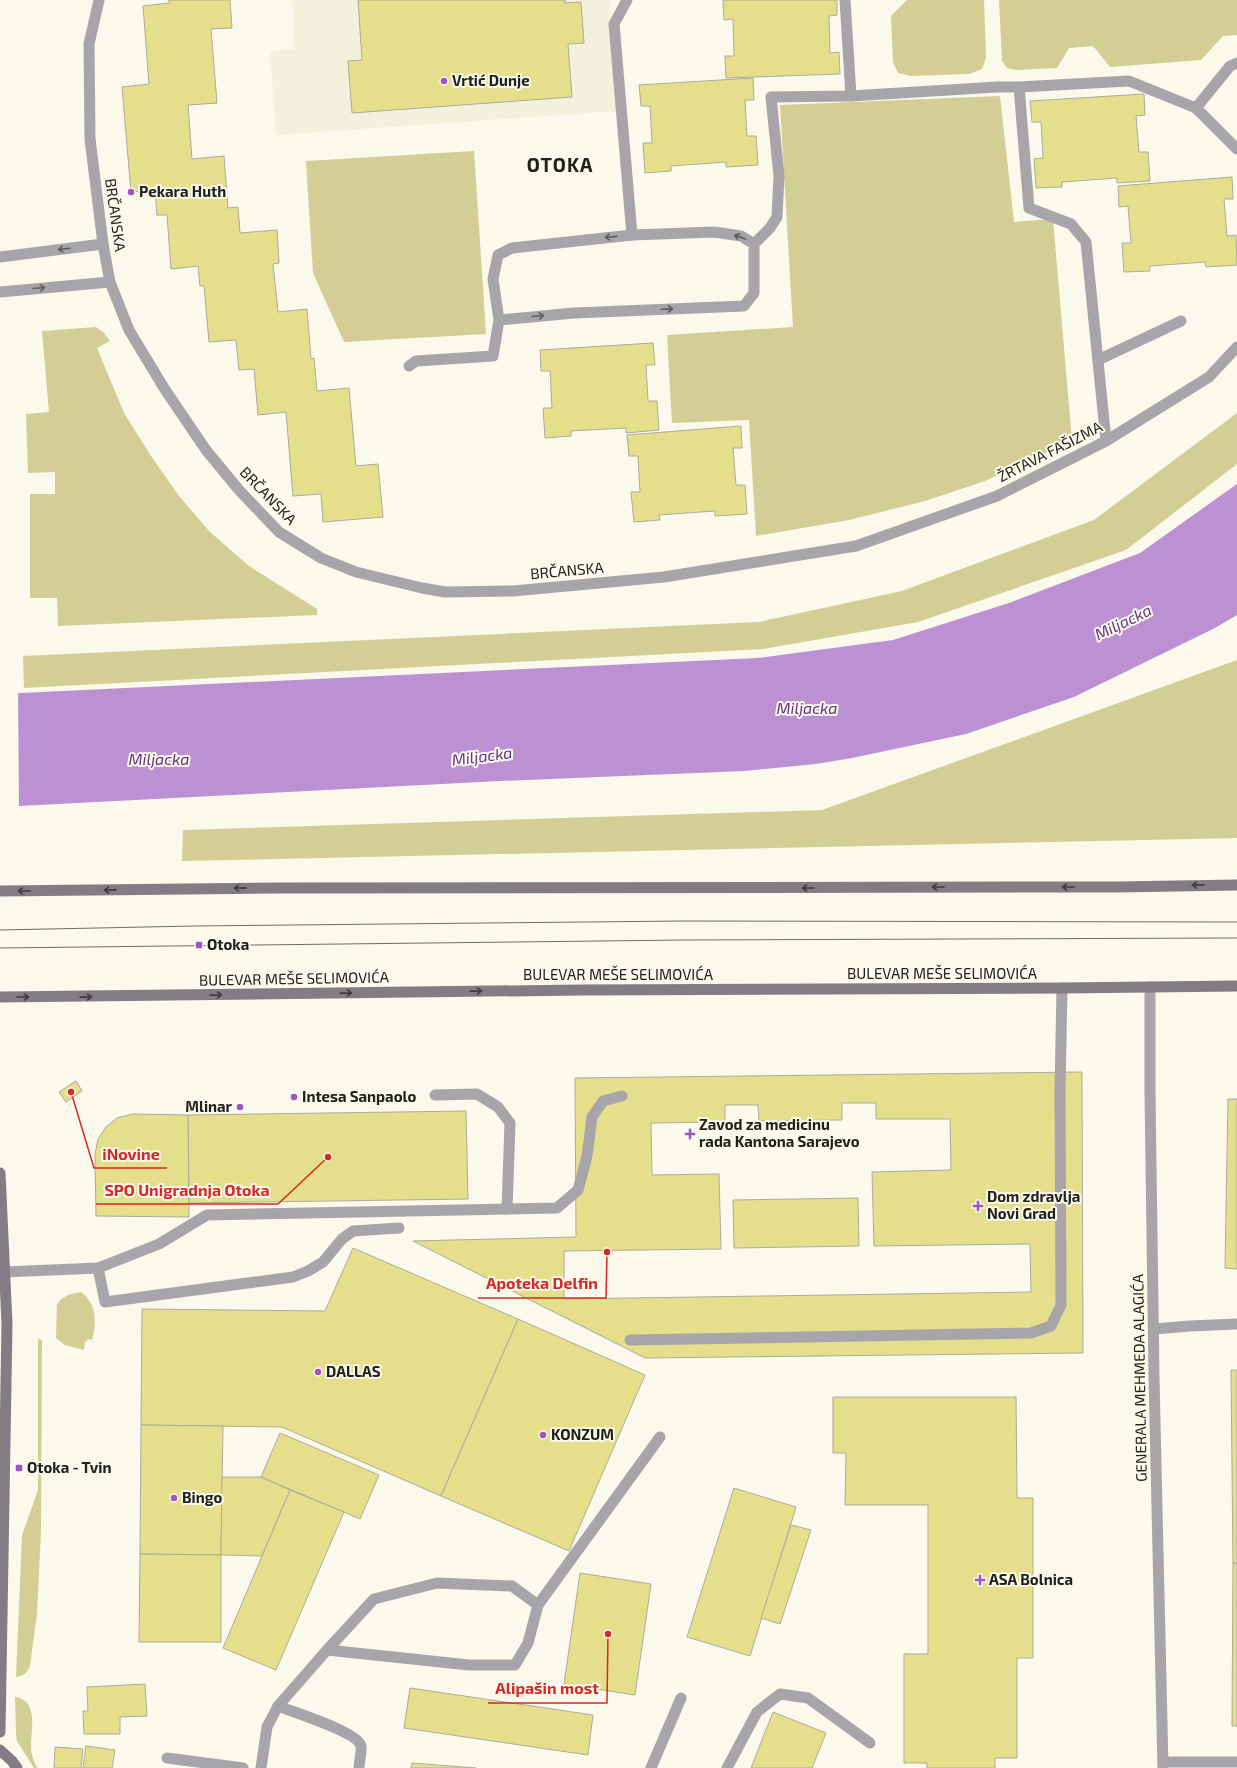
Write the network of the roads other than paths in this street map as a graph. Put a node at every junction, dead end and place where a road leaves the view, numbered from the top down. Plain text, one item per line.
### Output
1 (99, 0) edge
2 (627, 0) edge
3 (845, 0) edge
4 (1237, 63) edge
5 (1019, 87) junction
6 (851, 96) junction
7 (1196, 108) junction
8 (1237, 149) edge
9 (632, 235) junction
10 (103, 244) junction
11 (754, 244) junction
12 (0, 257) edge
13 (110, 282) junction
14 (0, 292) edge
15 (499, 320) junction
16 (1181, 322) dead end
17 (1237, 347) edge
18 (1098, 360) junction
19 (409, 366) dead end
20 (1106, 441) junction
21 (856, 546) joint
22 (1237, 885) edge
23 (0, 891) edge
24 (1237, 986) edge
25 (1150, 987) junction
26 (1062, 988) junction
27 (0, 997) edge
28 (435, 1094) dead end
29 (622, 1096) dead end
30 (0, 1173) edge
31 (507, 1209) junction
32 (399, 1228) dead end
33 (98, 1268) junction
34 (2, 1272) edge
35 (1237, 1324) edge
36 (1154, 1330) junction
37 (630, 1340) dead end
38 (660, 1437) dead end
39 (538, 1605) junction
40 (327, 1650) junction
41 (681, 1698) dead end
42 (278, 1706) junction
43 (0, 1732) edge
44 (870, 1743) dead end
45 (0, 1750) edge
46 (167, 1758) dead end
47 (1237, 1762) edge
48 (1163, 1765) edge
49 (17, 1768) edge
50 (243, 1768) edge
51 (262, 1768) edge
52 (359, 1768) edge
53 (651, 1768) edge
54 (728, 1768) edge

1 - 10 street, BRČANSKA
2 - 9 street
3 - 6 street
4 - 7 street
5 - 6 street
5 - 7 street
5 - 18 street
6 - 11 street
7 - 8 street
11 -> 9 street
9 -> 15 street
10 -> 12 street
10 - 13 street, BRČANSKA
15 -> 11 street
14 -> 13 street
13 - 21 street, BRČANSKA
15 - 19 street
16 - 18 street
17 - 20 street, ŽRTAVA FAŠIZMA
18 - 20 street
20 - 21 street, ŽRTAVA FAŠIZMA
22 -> 23 main road
24 - 25 main road, BULEVAR MEŠE SELIMOVIĆA
25 - 26 main road, BULEVAR MEŠE SELIMOVIĆA
25 - 36 street, GENERALA MEHMEDA ALAGIĆA
27 -> 26 main road, BULEVAR MEŠE SELIMOVIĆA
26 - 37 street
28 - 31 street
29 - 31 street
30 - 34 main road
31 - 33 street
32 - 33 street
33 - 34 street
34 - 43 main road
35 - 36 street
36 - 48 street, GENERALA MEHMEDA ALAGIĆA
38 - 39 street
39 - 40 street
39 - 40 street
40 - 42 street
41 - 53 street
42 - 51 street
42 - 52 street
44 - 54 street
45 - 49 main road
46 - 50 street
47 - 48 street

